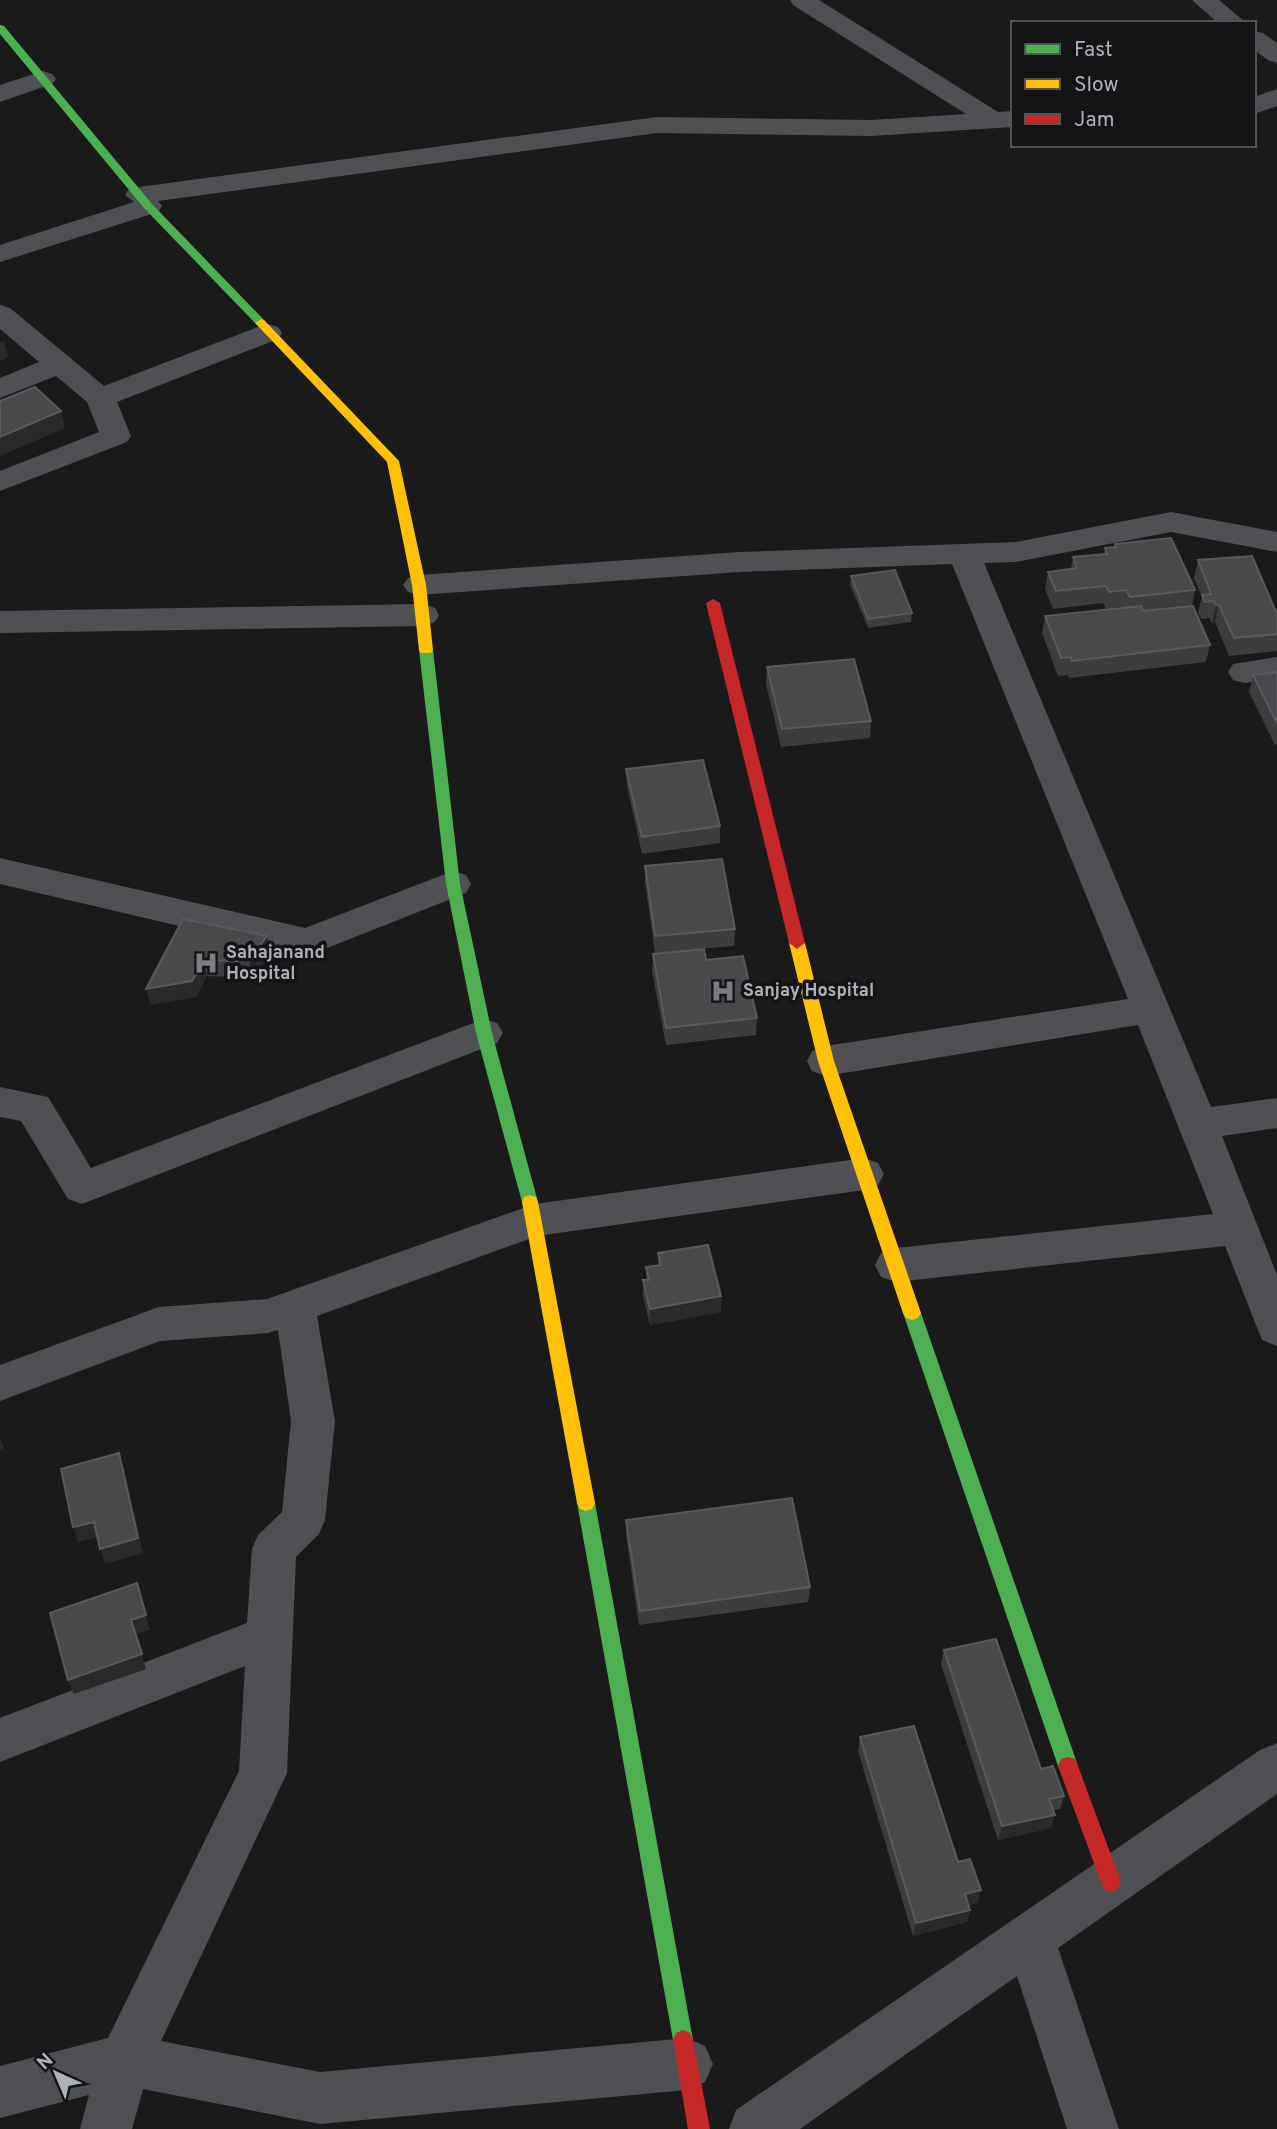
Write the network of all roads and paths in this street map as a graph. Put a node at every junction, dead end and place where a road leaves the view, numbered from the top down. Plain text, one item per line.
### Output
1 (802, 0) edge
2 (1204, 0) edge
3 (1231, 21) edge
4 (0, 27) edge
5 (1256, 39) edge
6 (1277, 55) edge
7 (43, 79) junction
8 (0, 94) edge
9 (1277, 97) edge
10 (1256, 105) edge
11 (1003, 120) edge
12 (144, 201) junction
13 (0, 254) edge
14 (0, 314) edge
15 (268, 334) junction
16 (60, 364) junction
17 (0, 389) edge
18 (100, 398) junction
19 (0, 482) edge
20 (1277, 542) edge
21 (964, 554) junction
22 (421, 600) junction
23 (713, 603) dead end
24 (0, 622) edge
25 (0, 871) edge
26 (453, 884) junction
27 (1151, 1009) junction
28 (484, 1033) junction
29 (826, 1061) junction
30 (0, 1102) edge
31 (1277, 1113) edge
32 (1198, 1124) junction
33 (864, 1174) junction
34 (535, 1220) junction
35 (1238, 1228) junction
36 (896, 1265) junction
37 (295, 1306) junction
38 (1277, 1328) edge
39 (0, 1383) edge
40 (270, 1635) junction
41 (0, 1740) edge
42 (1277, 1766) edge
43 (1111, 1882) junction
44 (1030, 1938) junction
45 (125, 2060) junction
46 (687, 2064) junction
47 (0, 2092) edge
48 (106, 2129) edge
49 (699, 2129) edge
50 (755, 2129) edge
51 (1093, 2129) edge

1 - 11 street
2 - 3 street
4 - 7 street
5 - 6 street
7 - 8 street
7 - 12 street
9 - 10 street
11 - 12 street
12 - 13 street
12 - 15 street
14 - 16 street
15 - 18 street
15 - 22 street
16 - 17 street
16 - 18 street
18 - 19 street
20 - 21 street
21 - 22 street
21 - 27 street
22 - 24 street
22 - 26 street
23 - 29 street
25 - 26 street
26 - 28 street
27 - 29 street
27 - 32 street
28 - 30 street
28 - 34 street
29 - 33 street
31 - 32 street
32 - 35 street
33 - 34 street
33 - 36 street
34 - 37 street
34 - 46 street
35 - 36 street
35 - 38 street
36 - 43 street
37 - 39 street
37 - 40 street
40 - 41 street
40 - 45 street
42 - 43 street
43 - 44 street
44 - 50 street
44 - 51 street
45 - 46 street
45 - 47 street
45 - 48 street
46 - 49 street

